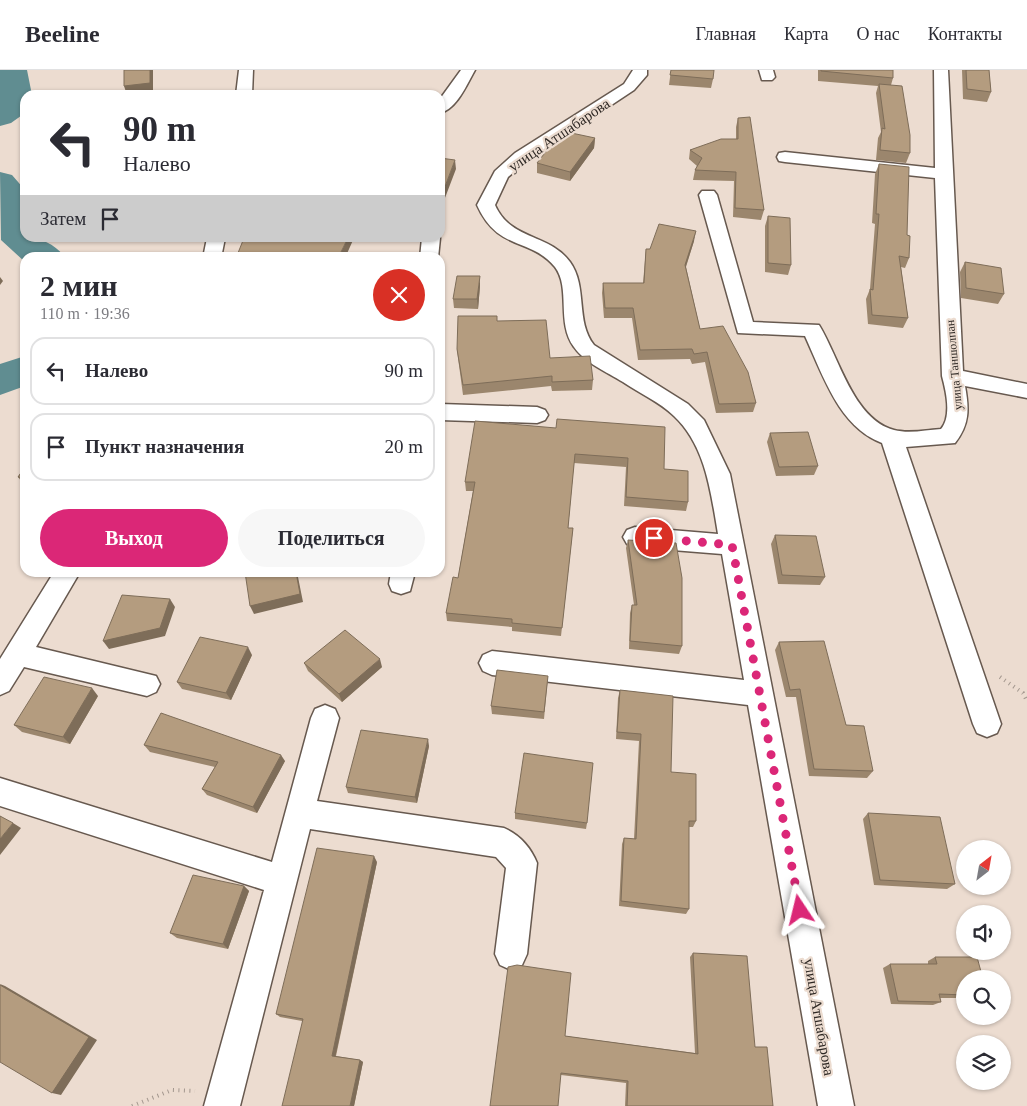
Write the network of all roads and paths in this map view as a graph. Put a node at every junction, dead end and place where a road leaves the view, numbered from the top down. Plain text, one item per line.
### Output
1 (246, 70) edge
2 (468, 70) edge
3 (640, 70) edge
4 (941, 70) edge
5 (244, 90) edge
6 (445, 103) edge
7 (785, 157) dead end
8 (942, 174) junction
9 (708, 195) dead end
10 (952, 376) junction
11 (1027, 391) edge
12 (445, 412) edge
13 (537, 415) dead end
14 (892, 438) junction
15 (634, 537) dead end
16 (732, 545) junction
17 (65, 577) edge
18 (19, 654) junction
19 (492, 663) dead end
20 (0, 683) edge
21 (147, 684) dead end
22 (760, 694) junction
23 (326, 718) dead end
24 (988, 724) dead end
25 (0, 792) edge
26 (300, 813) junction
27 (282, 881) junction
28 (511, 954) dead end
29 (224, 1099) edge
30 (132, 1106) edge
31 (836, 1106) edge

1 - 5 street
2 - 6 street
3 - 16 street, улица Атшабарова
4 - 8 street, улица Таншолпан
7 - 8 street
8 - 10 street, улица Таншолпан
9 - 14 street, улица Таншолпан
10 - 11 street
10 - 14 street, улица Таншолпан
12 - 13 street
14 - 24 street
15 - 16 street
16 - 22 street, улица Атшабарова
17 - 18 street
18 - 20 street
18 - 21 street
19 - 22 street
22 - 31 street, улица Атшабарова
23 - 26 street
25 - 27 street
26 - 27 street
26 - 28 street
27 - 29 street
29 - 30 path

